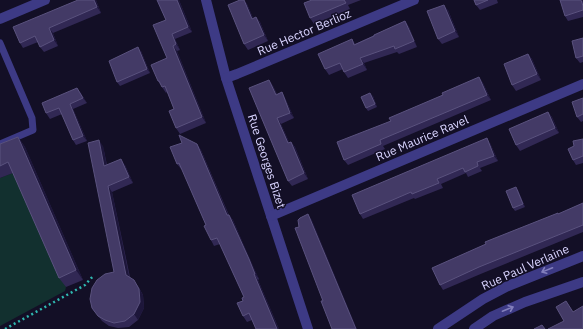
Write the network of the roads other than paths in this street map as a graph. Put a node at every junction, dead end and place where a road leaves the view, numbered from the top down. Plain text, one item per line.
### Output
1 (45, 0) edge
2 (206, 0) edge
3 (414, 0) edge
4 (0, 19) edge
5 (0, 43) edge
6 (226, 78) junction
7 (583, 84) edge
8 (0, 144) edge
9 (271, 216) junction
10 (583, 256) edge
11 (583, 282) edge
12 (308, 329) edge
13 (438, 329) edge
14 (474, 329) edge

1 - 4 street
2 - 6 street, Rue Georges Bizet
3 - 6 street, Rue Hector Berlioz
5 - 8 lane
6 - 9 street, Rue Georges Bizet
7 - 9 street, Rue Maurice Ravel
9 - 12 street, Rue Georges Bizet
10 -> 13 street, Rue Paul Verlaine
14 -> 11 street

